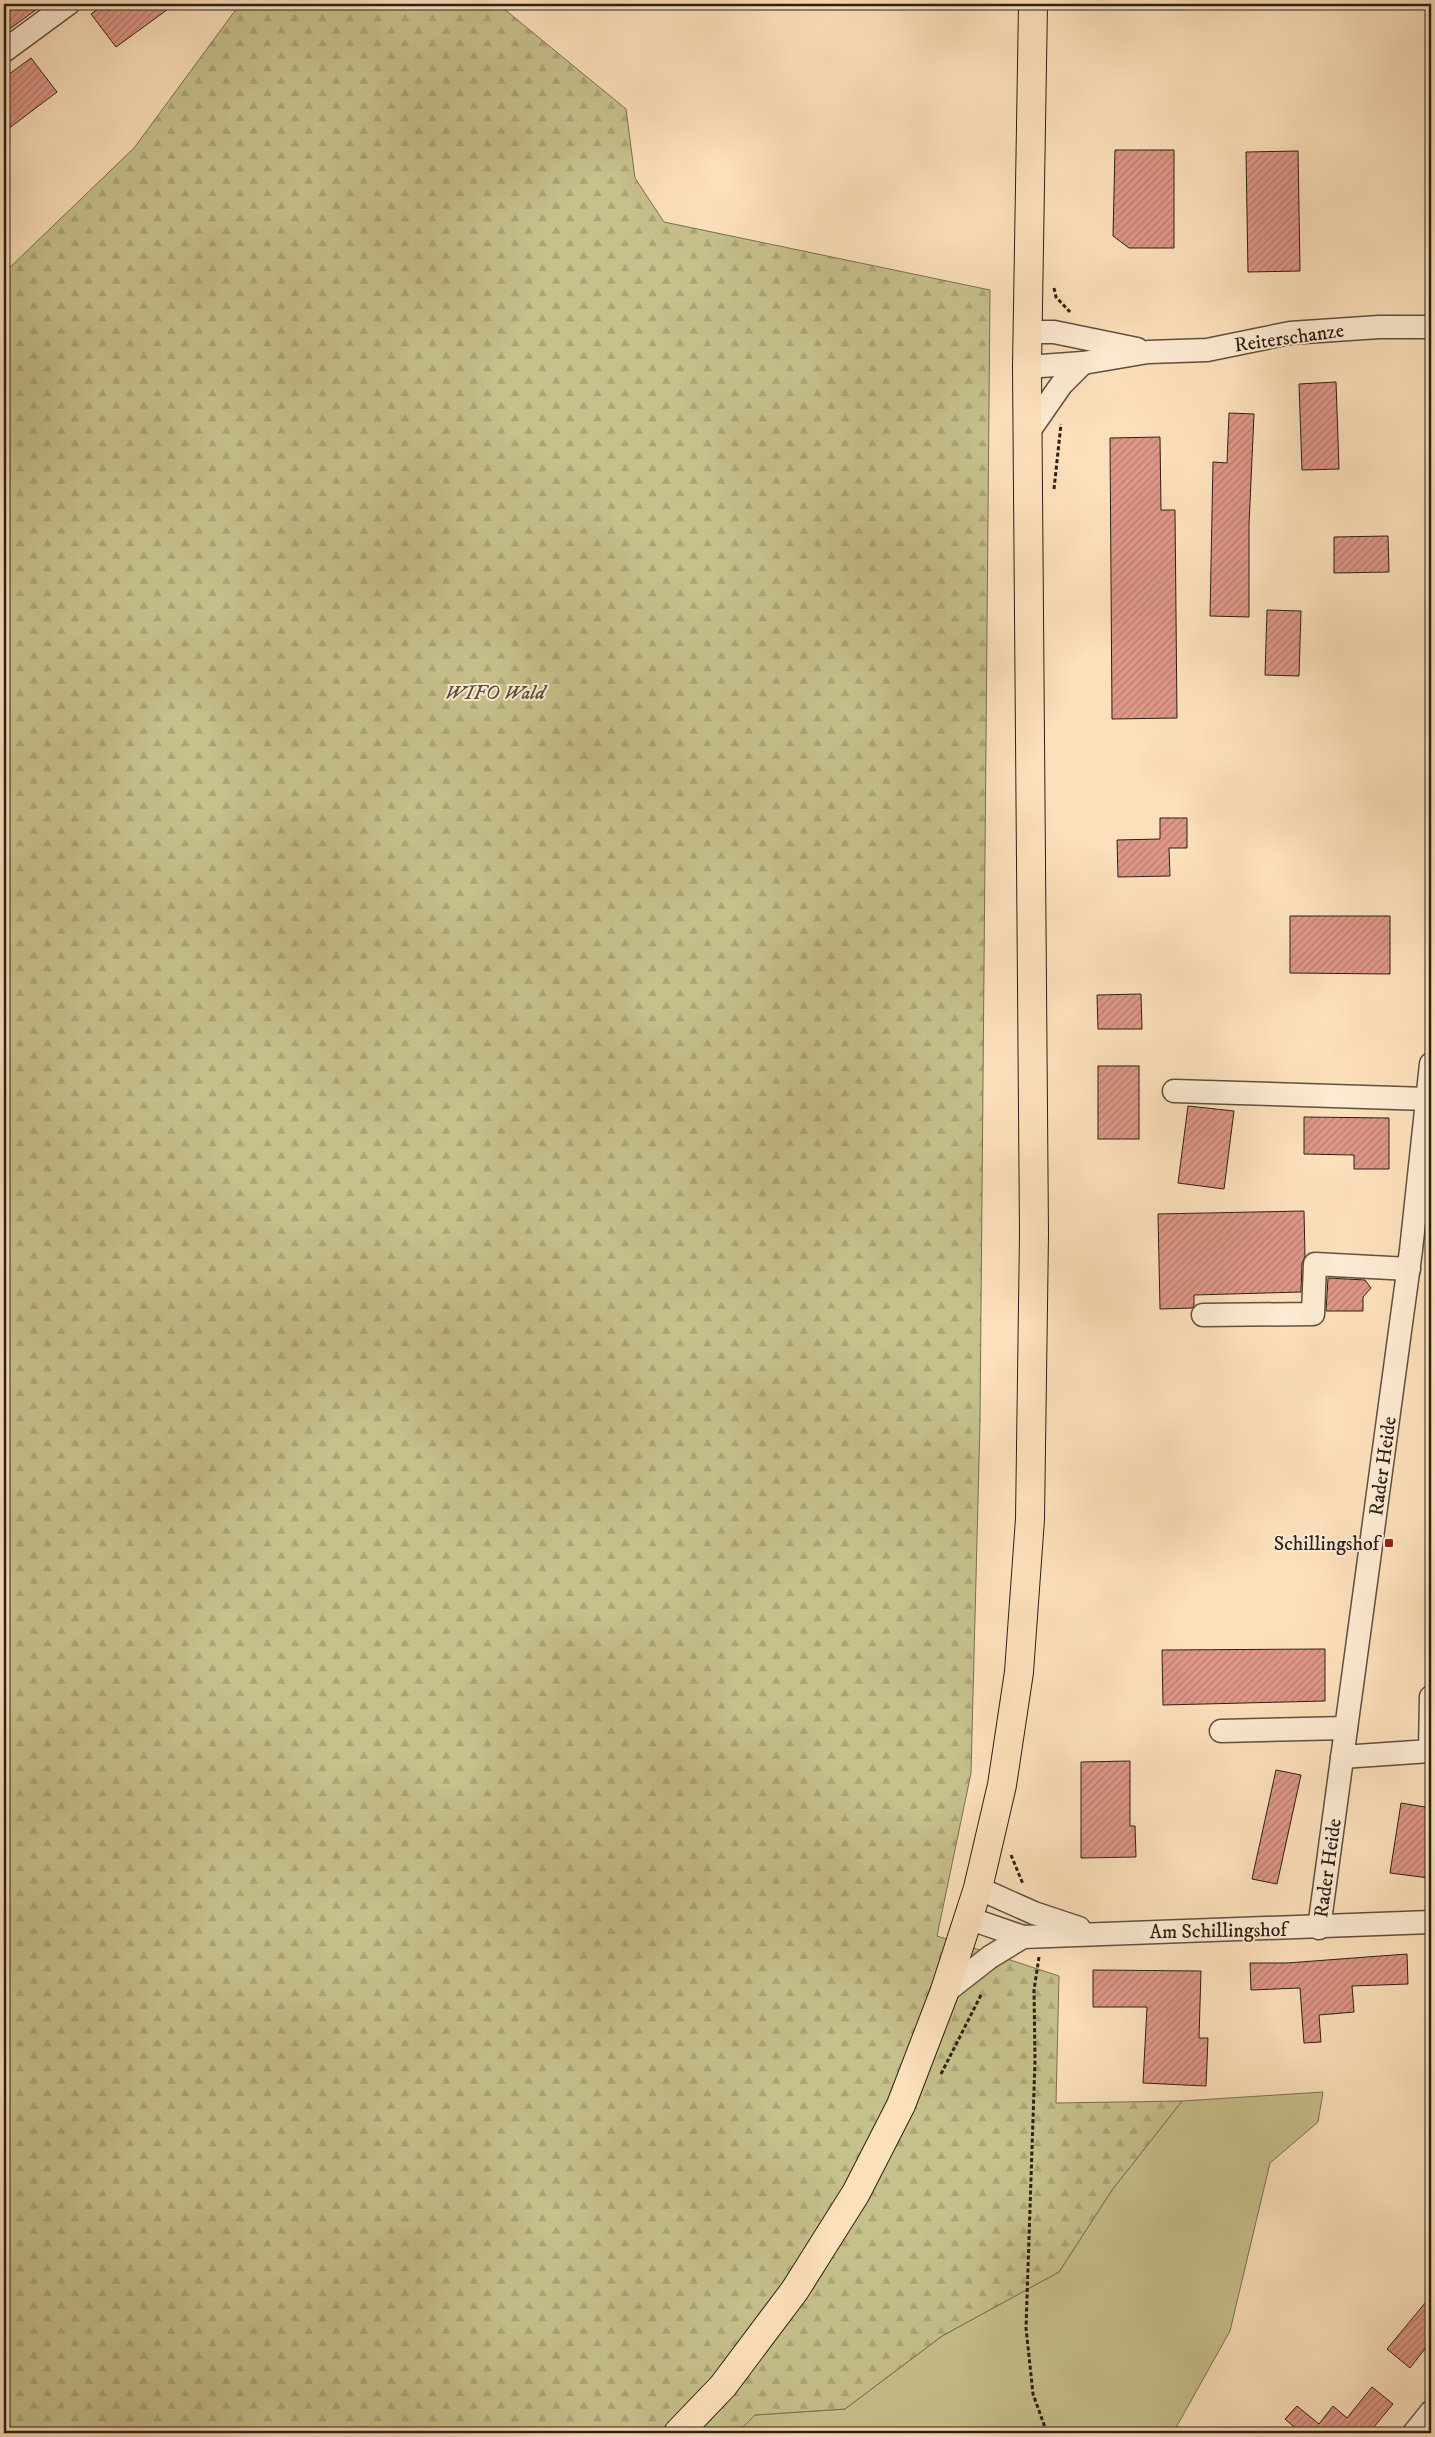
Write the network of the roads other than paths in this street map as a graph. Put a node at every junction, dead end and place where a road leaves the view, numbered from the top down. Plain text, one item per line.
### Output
1 (68, 4) edge
2 (1033, 4) edge
3 (4, 51) edge
4 (1431, 327) edge
5 (1027, 332) junction
6 (1148, 352) junction
7 (1083, 363) junction
8 (1027, 367) junction
9 (1027, 434) junction
10 (1431, 1064) edge
11 (1174, 1091) dead end
12 (1427, 1099) junction
13 (1409, 1270) junction
14 (1203, 1315) dead end
15 (1431, 1697) edge
16 (1346, 1728) junction
17 (1221, 1731) dead end
18 (1342, 1757) junction
19 (978, 1888) junction
20 (968, 1918) junction
21 (1431, 1922) edge
22 (1319, 1928) junction
23 (1094, 1933) junction
24 (1022, 1937) junction
25 (944, 1994) junction
26 (1431, 2412) edge
27 (678, 2433) edge
28 (1414, 2433) edge

1 - 3 street
2 - 5 main road
4 - 6 street, Reiterschanze
5 - 6 street, Reiterschanze
5 - 8 main road
6 - 7 street, Reiterschanze
7 - 8 street, Reiterschanze
7 - 9 street
8 - 9 main road
9 - 19 main road
10 - 12 street, Rader Heide
11 - 12 street
12 - 13 street, Rader Heide
13 - 14 street
13 - 16 street, Rader Heide
15 - 18 street
16 - 17 street
16 - 18 street, Rader Heide
18 - 22 street, Rader Heide
19 - 20 main road
19 - 23 street, Am Schillingshof
20 - 24 street, Am Schillingshof
20 - 25 main road
21 - 22 street, Am Schillingshof
22 - 23 street, Am Schillingshof
23 - 24 street, Am Schillingshof
24 - 25 street, Am Schillingshof
25 - 27 main road
26 - 28 street

